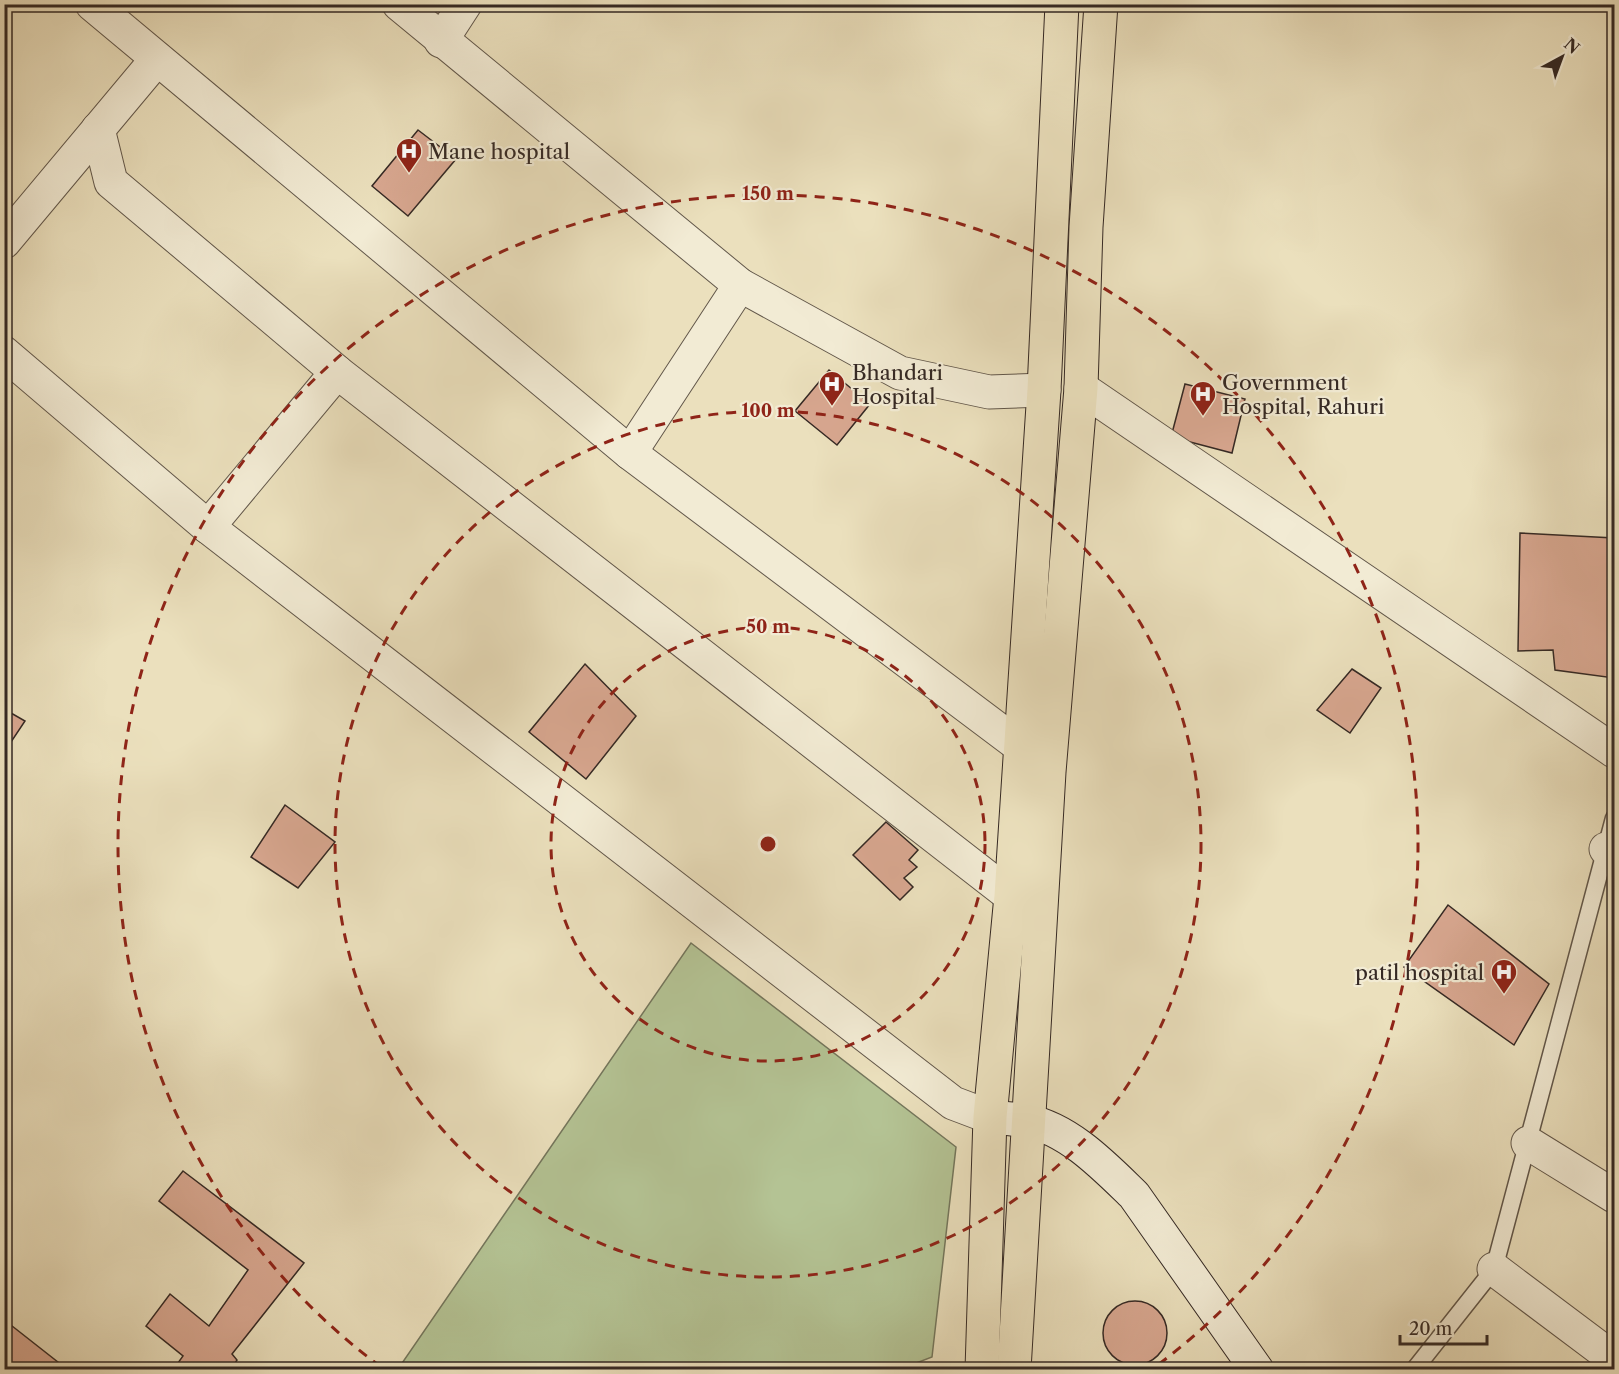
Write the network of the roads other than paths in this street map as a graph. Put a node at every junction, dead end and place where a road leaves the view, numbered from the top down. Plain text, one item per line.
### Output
1 (92, 4) edge
2 (399, 4) edge
3 (465, 4) edge
4 (1062, 5) edge
5 (1101, 7) edge
6 (441, 41) junction
7 (157, 59) junction
8 (98, 129) junction
9 (4, 242) edge
10 (740, 285) junction
11 (4, 353) edge
12 (337, 372) junction
13 (1081, 388) junction
14 (1044, 390) junction
15 (630, 453) junction
16 (208, 527) junction
17 (1020, 746) junction
18 (1614, 751) edge
19 (1614, 818) edge
20 (1610, 851) edge
21 (1011, 896) junction
22 (990, 1117) junction
23 (1030, 1121) junction
24 (1528, 1143) junction
25 (1614, 1196) edge
26 (1494, 1269) junction
27 (1614, 1359) edge
28 (982, 1370) edge
29 (1014, 1370) edge
30 (1257, 1370) edge
31 (1414, 1370) edge

1 - 7 street
2 - 6 street
3 - 6 street
4 - 5 highway
4 - 14 highway
5 - 13 highway
6 - 10 street
7 - 8 street
7 - 15 street
8 - 9 street
8 - 12 street
10 - 14 street
10 - 15 street
11 - 16 street
12 - 16 street
12 - 21 street
13 - 18 street
13 - 23 highway
14 - 17 highway
15 - 17 street
16 - 22 street
17 - 21 highway
19 - 20 lane
20 - 24 lane
21 - 22 highway
22 - 23 street
22 - 28 highway
23 - 29 highway
23 - 30 street
24 - 25 street
24 - 26 lane
26 - 27 street
26 - 31 lane

